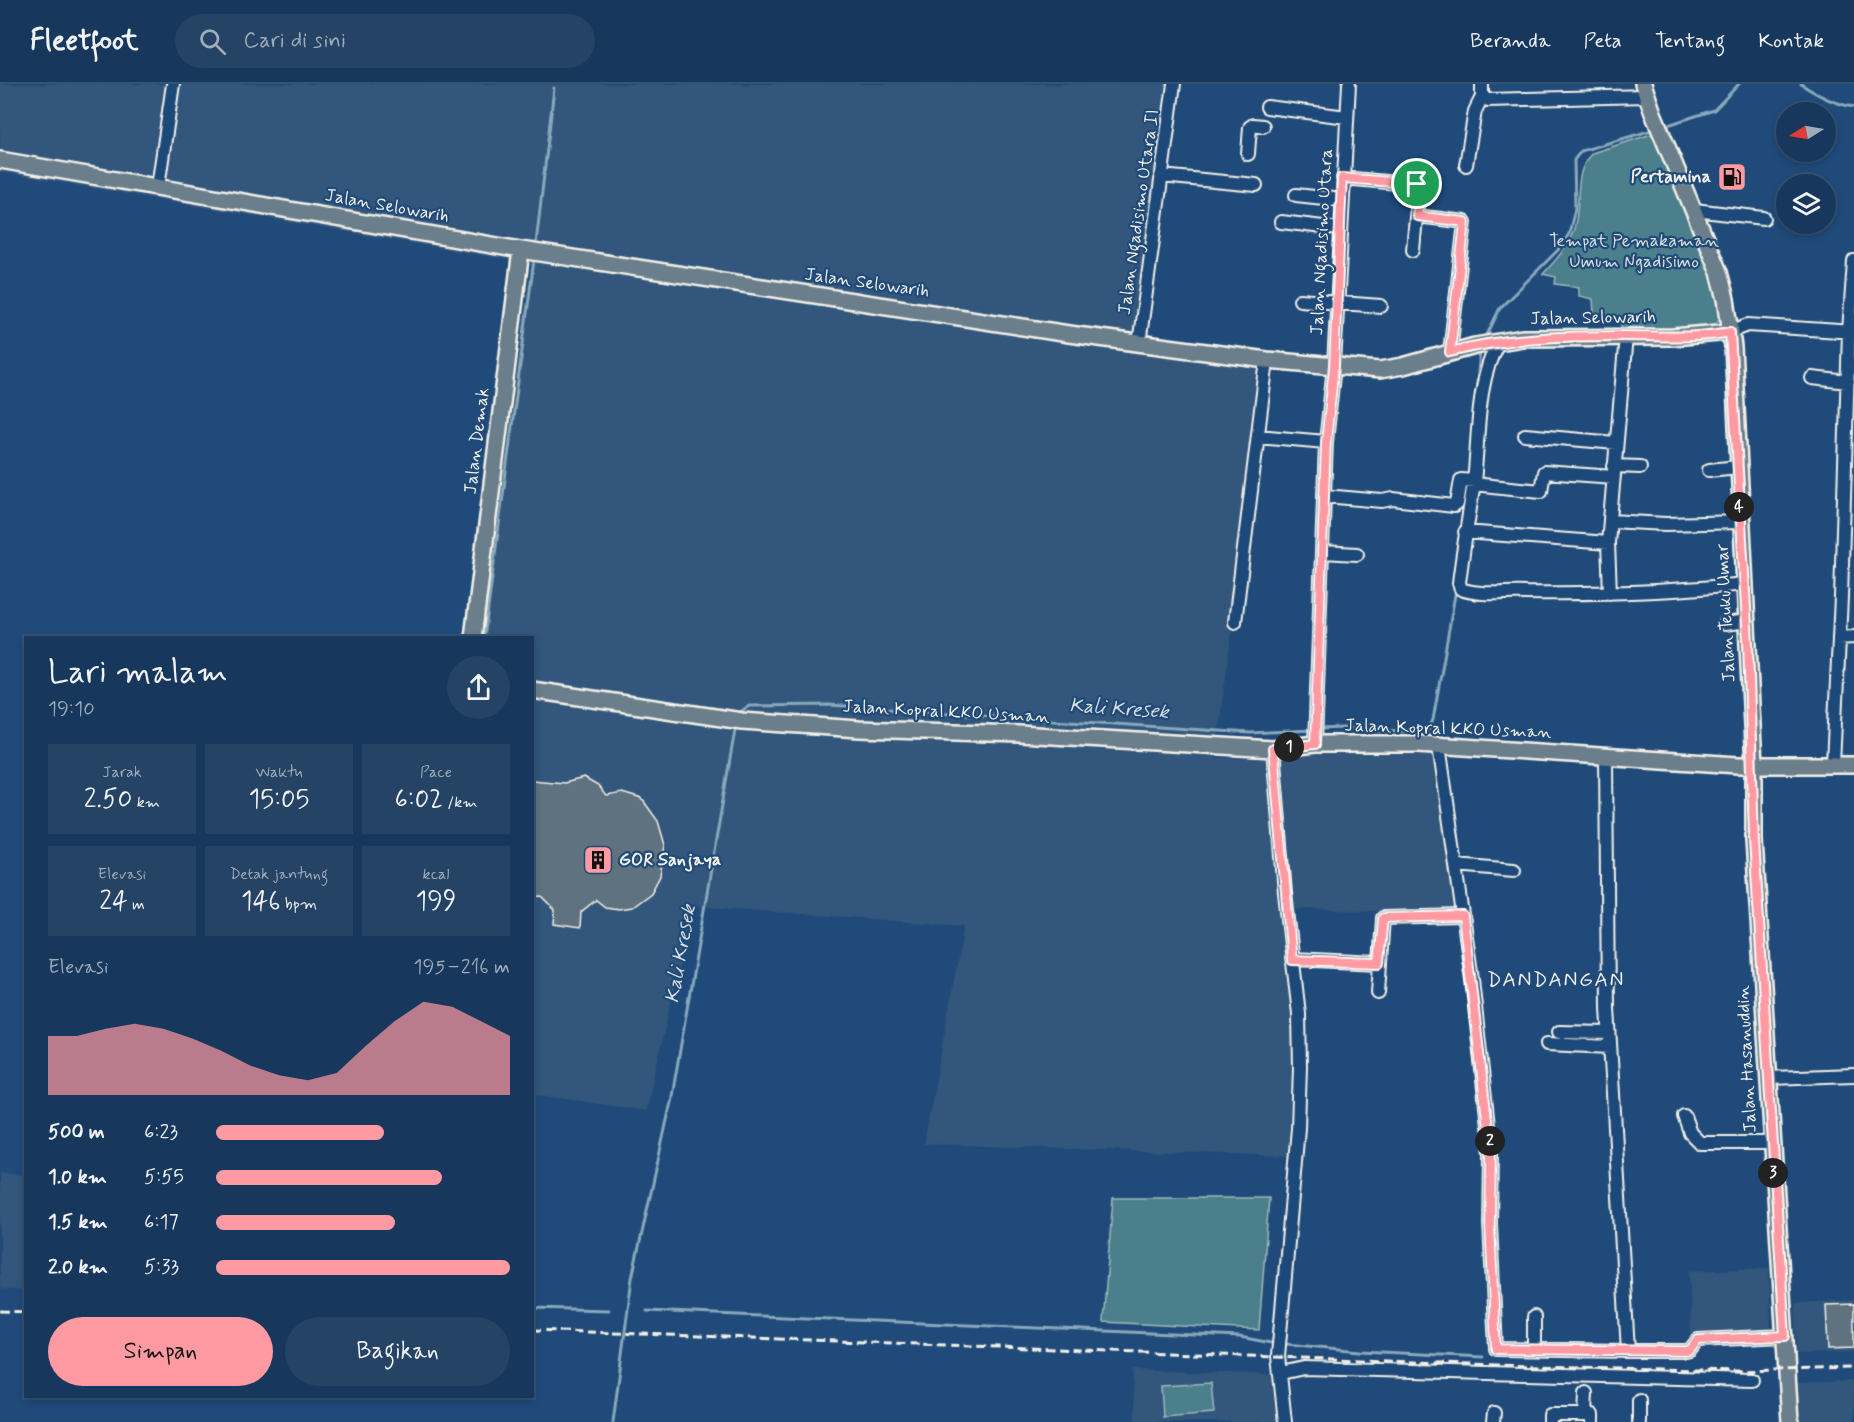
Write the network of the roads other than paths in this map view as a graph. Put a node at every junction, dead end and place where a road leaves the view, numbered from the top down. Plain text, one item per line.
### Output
1 (173, 84) edge
2 (1174, 84) edge
3 (1349, 84) edge
4 (1482, 84) edge
5 (1645, 90) edge
6 (1482, 97) junction
7 (1267, 107) dead end
8 (1347, 117) junction
9 (1256, 126) dead end
10 (1248, 154) dead end
11 (0, 160) edge
12 (1466, 165) dead end
13 (1161, 176) junction
14 (1342, 178) junction
15 (1256, 185) dead end
16 (158, 187) junction
17 (1296, 195) dead end
18 (1342, 200) junction
19 (1694, 210) junction
20 (1417, 216) junction
21 (1764, 218) dead end
22 (1281, 222) dead end
23 (1340, 229) junction
24 (521, 250) junction
25 (1413, 250) dead end
26 (1854, 261) edge
27 (1300, 300) dead end
28 (1337, 304) junction
29 (1382, 306) dead end
30 (1851, 331) edge
31 (1730, 332) junction
32 (1626, 336) junction
33 (1495, 342) junction
34 (1138, 344) junction
35 (1450, 352) junction
36 (1267, 360) junction
37 (1334, 366) junction
38 (1812, 378) dead end
39 (1848, 382) junction
40 (1525, 435) dead end
41 (1258, 436) junction
42 (1326, 442) junction
43 (1616, 443) junction
44 (1640, 467) dead end
45 (1738, 467) junction
46 (1709, 470) dead end
47 (1614, 471) junction
48 (1470, 481) junction
49 (1325, 496) junction
50 (1849, 498) edge
51 (1610, 521) junction
52 (1740, 522) junction
53 (1465, 532) junction
54 (1608, 543) junction
55 (1323, 552) junction
56 (1357, 554) dead end
57 (1744, 584) junction
58 (1610, 593) junction
59 (1848, 597) edge
60 (1747, 621) junction
61 (1235, 622) dead end
62 (1725, 624) dead end
63 (473, 636) edge
64 (1839, 638) junction
65 (1854, 638) edge
66 (534, 690) edge
67 (1314, 736) junction
68 (1439, 745) junction
69 (1273, 749) junction
70 (1606, 757) junction
71 (1754, 765) junction
72 (1833, 765) junction
73 (1854, 765) edge
74 (1456, 865) junction
75 (1514, 870) dead end
76 (1463, 916) junction
77 (1292, 960) junction
78 (1379, 963) junction
79 (1378, 993) dead end
80 (1559, 1032) dead end
81 (1609, 1033) junction
82 (1547, 1044) dead end
83 (1610, 1047) junction
84 (1854, 1075) edge
85 (1768, 1078) junction
86 (1684, 1116) dead end
87 (1771, 1143) junction
88 (1534, 1317) dead end
89 (1785, 1336) junction
90 (1534, 1349) junction
91 (1628, 1351) junction
92 (1281, 1373) junction
93 (1752, 1380) dead end
94 (1586, 1392) dead end
95 (1639, 1400) dead end
96 (1588, 1418) edge
97 (1286, 1422) edge
98 (1550, 1422) edge
99 (1639, 1422) edge
100 (1790, 1422) edge

1 - 16 street
2 - 13 street, Jalan Ngadisimo Utara II
3 - 8 street, Jalan Ngadisimo Utara
4 - 6 street
5 - 6 street
5 - 19 main road, Jalan Teuku Umar
6 - 12 street
7 - 8 street
8 - 14 street, Jalan Ngadisimo Utara
9 - 10 street
11 - 16 main road, Jalan Selowarih
13 - 15 street
13 - 34 street, Jalan Ngadisimo Utara II
14 - 18 street, Jalan Ngadisimo Utara
14 - 20 street
16 - 24 main road, Jalan Selowarih
17 - 18 street
18 - 23 street, Jalan Ngadisimo Utara
19 - 21 street
19 - 31 main road, Jalan Teuku Umar
20 - 25 street
20 - 35 street
22 - 23 street
23 - 28 street, Jalan Ngadisimo Utara
24 - 34 main road, Jalan Selowarih
24 - 63 main road, Jalan Demak
26 - 30 street
27 - 28 street
28 - 29 street
28 - 37 street, Jalan Ngadisimo Utara
30 - 31 street
30 - 39 street
31 - 32 main road, Jalan Selowarih
31 - 45 main road, Jalan Teuku Umar
32 - 33 main road, Jalan Selowarih
32 - 43 street
33 - 35 main road, Jalan Selowarih
33 - 48 street
34 - 36 main road, Jalan Selowarih
35 - 37 main road, Jalan Selowarih
36 - 37 main road, Jalan Selowarih
36 - 41 street
37 - 42 street, Jalan Ngadisimo Utara
38 - 39 street
39 - 50 street
40 - 43 street
41 - 42 street
41 - 61 street
42 - 49 street, Jalan Ngadisimo Utara
43 - 47 street
44 - 47 street
45 - 46 street
45 - 52 main road, Jalan Teuku Umar
47 - 48 street
47 - 51 street
48 - 49 street
48 - 53 street
49 - 55 street, Jalan Ngadisimo Utara
50 - 59 street
51 - 52 street
51 - 54 street
52 - 57 main road, Jalan Teuku Umar
53 - 54 street
53 - 58 street
54 - 58 street
55 - 56 street
55 - 67 street, Jalan Ngadisimo Utara
57 - 58 street
57 - 60 main road, Jalan Teuku Umar
59 - 64 street
60 - 62 street
60 - 71 main road, Jalan Teuku Umar
64 - 65 street
64 - 72 street
66 - 69 main road, Jalan Kopral KKO Usman
67 - 68 main road, Jalan Kopral KKO Usman
67 - 69 main road, Jalan Kopral KKO Usman
68 - 70 main road, Jalan Kopral KKO Usman
68 - 74 street
69 - 77 street
70 - 71 main road, Jalan Kopral KKO Usman
70 - 81 street
71 - 72 main road, Jalan Kopral KKO Usman
71 - 85 main road, Jalan Hasanuddin
72 - 73 main road, Jalan Kopral KKO Usman
74 - 75 street
74 - 76 street
76 - 78 street
76 - 90 street
77 - 78 street
77 - 92 street
78 - 79 street
80 - 81 street
81 - 83 street
82 - 83 street
83 - 91 street
84 - 85 street
85 - 87 main road, Jalan Hasanuddin
86 - 87 street
87 - 89 main road, Jalan Hasanuddin
88 - 90 street
89 - 91 street
89 - 100 main road, Jalan Hasanuddin
90 - 91 street
92 - 93 street
92 - 97 street
94 - 96 street
95 - 99 street
96 - 98 street

